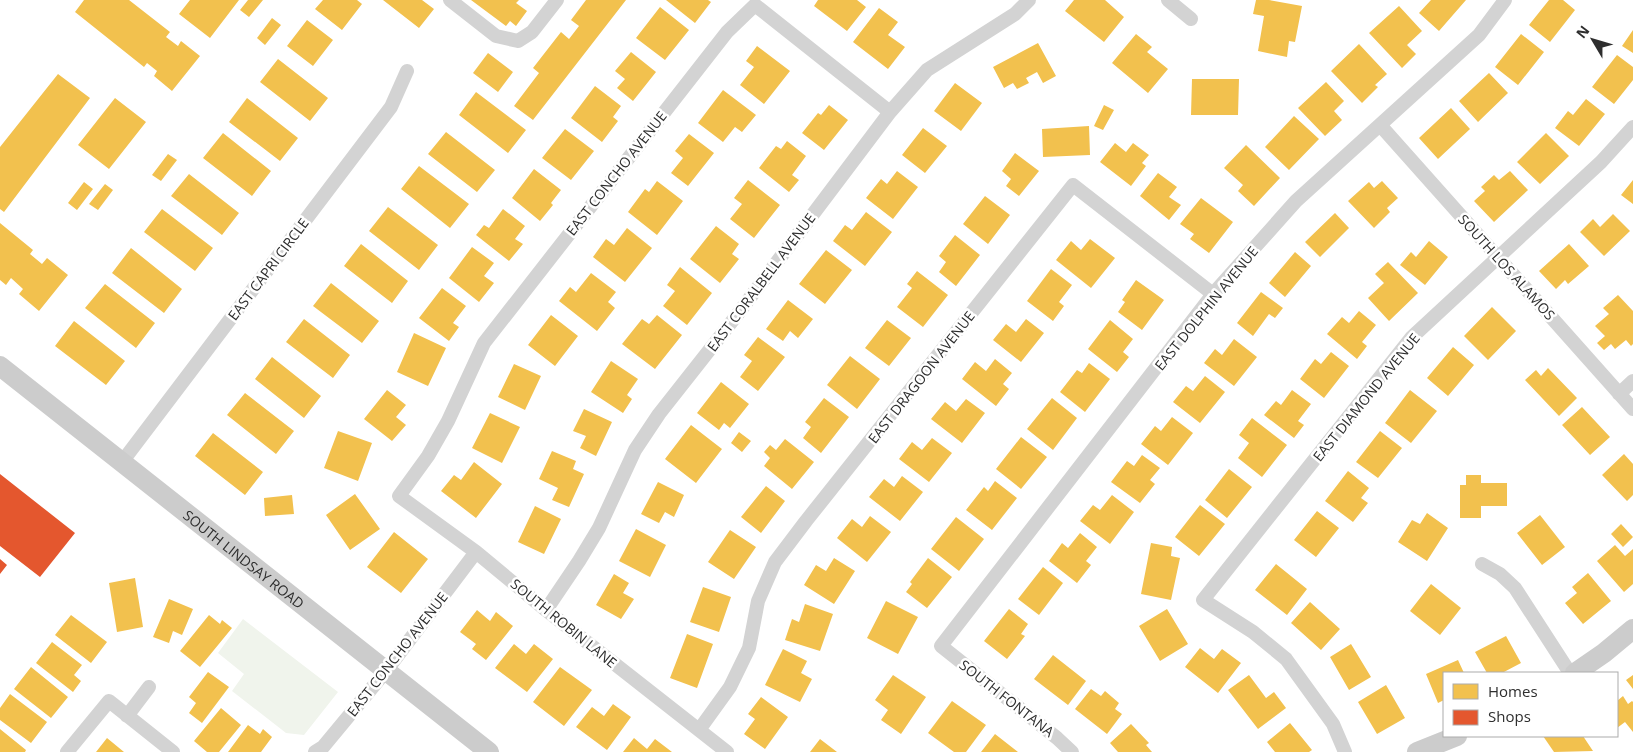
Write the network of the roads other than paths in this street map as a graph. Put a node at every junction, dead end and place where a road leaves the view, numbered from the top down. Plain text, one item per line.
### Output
1 (450, 0) edge
2 (556, 0) edge
3 (1029, 0) edge
4 (1168, 0) edge
5 (1506, 0) edge
6 (1191, 19) dead end
7 (408, 71) dead end
8 (890, 112) junction
9 (1380, 124) junction
10 (1633, 127) edge
11 (1499, 258) junction
12 (1213, 294) junction
13 (0, 366) edge
14 (1633, 381) edge
15 (1619, 394) junction
16 (1633, 409) edge
17 (122, 462) junction
18 (399, 496) joint
19 (476, 552) junction
20 (1482, 564) dead end
21 (546, 610) junction
22 (1633, 629) edge
23 (941, 646) joint
24 (386, 671) junction
25 (1569, 672) edge
26 (1576, 672) edge
27 (149, 687) dead end
28 (127, 716) junction
29 (700, 730) junction
30 (1454, 737) edge
31 (67, 752) edge
32 (173, 752) edge
33 (315, 752) edge
34 (489, 752) edge
35 (727, 752) edge
36 (1072, 752) edge
37 (1345, 752) edge
38 (1417, 752) edge

1 - 2 street
3 - 8 street, EAST CORALBELL AVENUE
4 - 6 street
5 - 9 street, EAST DOLPHIN AVENUE
7 - 17 street, EAST CAPRI CIRCLE
8 - 18 street, EAST CONCHO AVENUE
8 - 21 street, EAST CORALBELL AVENUE
9 - 11 street, SOUTH LOS ALAMOS
9 - 12 street, EAST DOLPHIN AVENUE
10 - 11 street, EAST DIAMOND AVENUE
11 - 15 street, SOUTH LOS ALAMOS
11 - 37 street, EAST DIAMOND AVENUE
12 - 23 street, EAST DOLPHIN AVENUE
12 - 29 street, EAST DRAGOON AVENUE
13 - 17 main road, SOUTH LINDSAY ROAD
14 - 15 street
15 - 16 street, SOUTH LOS ALAMOS
17 - 24 main road, SOUTH LINDSAY ROAD
18 - 19 street, SOUTH ROBIN LANE
19 - 21 street, SOUTH ROBIN LANE
19 - 24 street, EAST CONCHO AVENUE
20 - 25 street
21 - 29 street, SOUTH ROBIN LANE
22 - 26 main road
23 - 36 street, SOUTH FONTANA
24 - 33 street, EAST CONCHO AVENUE
24 - 34 main road, SOUTH LINDSAY ROAD
27 - 28 street
28 - 31 street
28 - 32 street
29 - 35 street, SOUTH ROBIN LANE
30 - 38 main road

